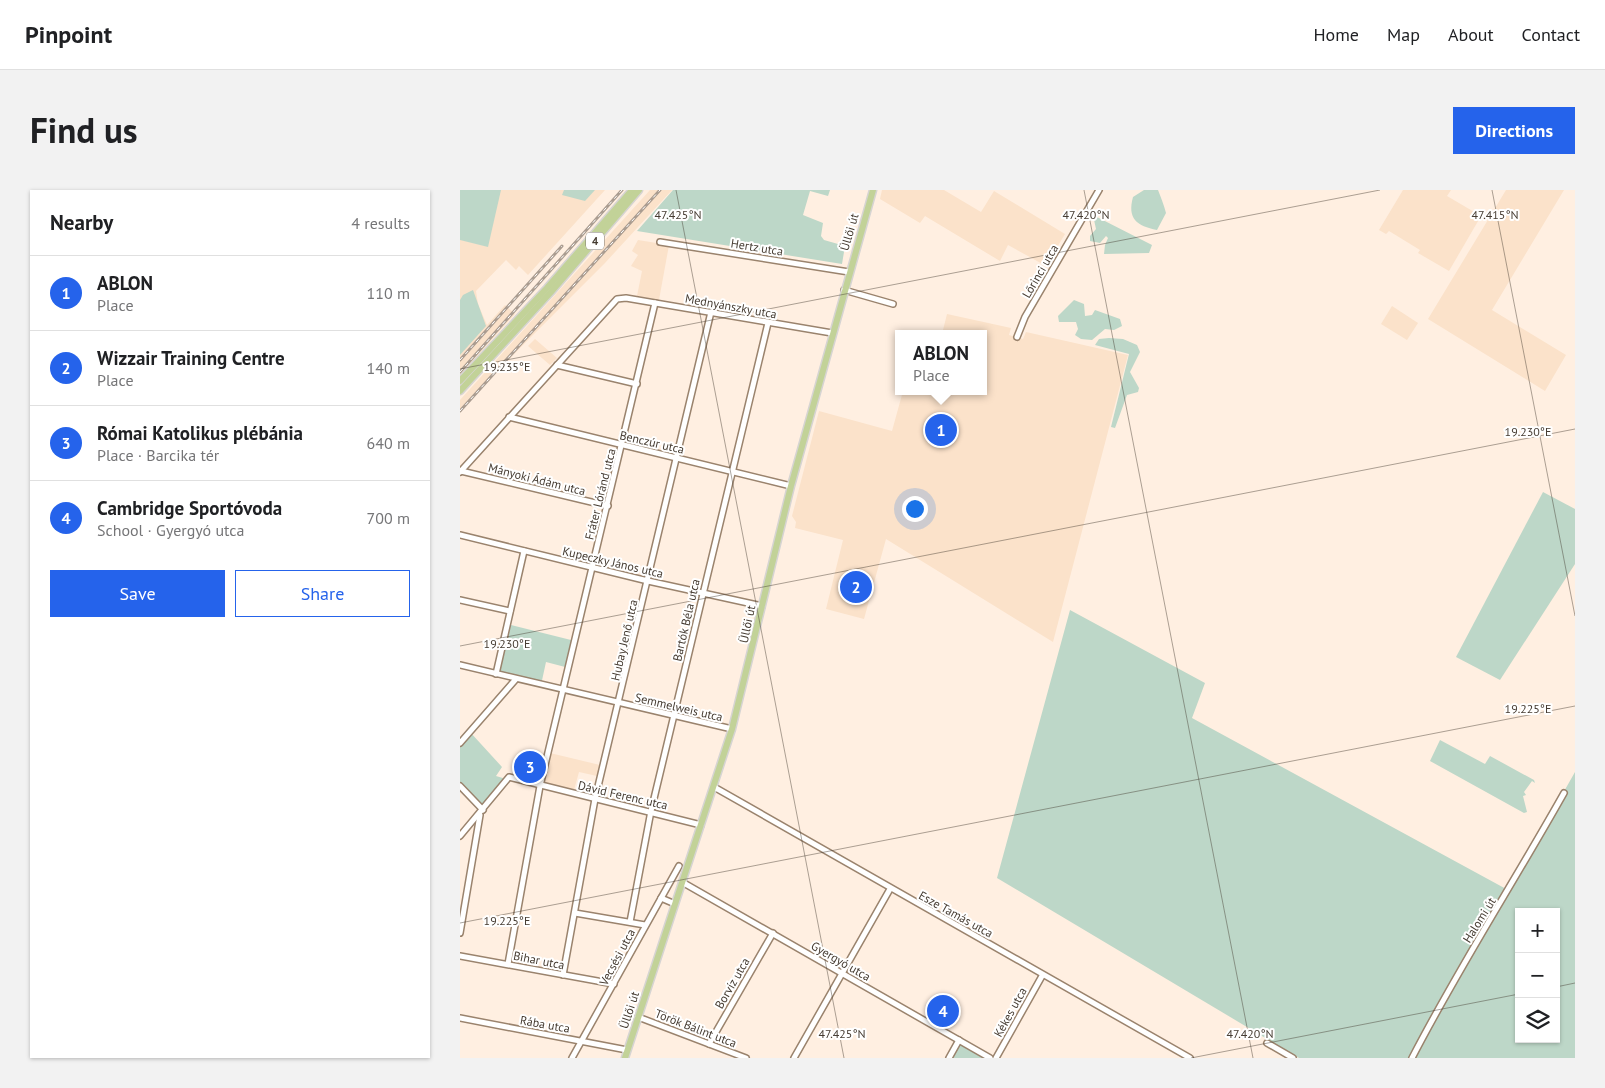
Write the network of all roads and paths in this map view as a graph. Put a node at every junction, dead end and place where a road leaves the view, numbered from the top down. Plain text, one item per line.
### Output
1 (632, 190) edge
2 (639, 190) edge
3 (873, 190) edge
4 (1099, 190) edge
5 (660, 242) dead end
6 (850, 272) junction
7 (844, 290) junction
8 (655, 303) junction
9 (893, 304) dead end
10 (711, 312) junction
11 (768, 323) junction
12 (832, 334) junction
13 (1017, 337) dead end
14 (557, 365) junction
15 (460, 381) edge
16 (636, 384) junction
17 (460, 391) edge
18 (509, 417) junction
19 (622, 445) junction
20 (677, 458) junction
21 (461, 471) edge
22 (732, 471) junction
23 (791, 486) junction
24 (608, 506) junction
25 (460, 535) edge
26 (524, 551) junction
27 (592, 567) junction
28 (648, 581) junction
29 (702, 593) junction
30 (460, 600) edge
31 (762, 606) junction
32 (510, 611) junction
33 (460, 666) edge
34 (496, 674) junction
35 (516, 679) junction
36 (564, 690) junction
37 (619, 703) junction
38 (674, 715) junction
39 (732, 729) junction
40 (460, 743) edge
41 (460, 786) edge
42 (540, 786) junction
43 (714, 787) junction
44 (1564, 793) dead end
45 (595, 799) junction
46 (651, 811) junction
47 (482, 812) junction
48 (701, 825) junction
49 (460, 836) edge
50 (679, 866) dead end
51 (682, 882) junction
52 (890, 889) junction
53 (661, 898) junction
54 (675, 904) junction
55 (575, 913) junction
56 (630, 922) junction
57 (645, 925) junction
58 (460, 933) edge
59 (773, 933) junction
60 (460, 956) edge
61 (508, 964) junction
62 (843, 973) junction
63 (563, 975) junction
64 (1042, 976) junction
65 (614, 984) junction
66 (638, 1017) junction
67 (460, 1018) edge
68 (581, 1040) junction
69 (959, 1040) junction
70 (1267, 1043) dead end
71 (709, 1044) junction
72 (627, 1050) junction
73 (572, 1058) edge
74 (625, 1058) edge
75 (746, 1058) edge
76 (794, 1058) edge
77 (949, 1058) edge
78 (990, 1058) edge
79 (996, 1058) edge
80 (1190, 1058) edge
81 (1294, 1058) edge
82 (1412, 1058) edge

1 - 15 main road, 4
2 - 17 main road, 4
3 - 6 main road, Üllői út
4 - 13 street, Lőrinci utca
5 - 6 street, Hertz utca
6 - 7 main road, Üllői út
7 - 9 street
7 - 12 main road, Üllői út
8 - 10 street, Mednyánszky utca
8 - 14 street, Mednyánszky utca
8 - 16 street, Fráter Lóránd utca
10 - 11 street, Mednyánszky utca
10 - 20 street, Hubay Jenő utca
11 - 12 street, Mednyánszky utca
11 - 22 street, Bartók Béla utca
12 - 23 main road, Üllői út
14 - 16 street
14 - 18 street
16 - 19 street, Fráter Lóránd utca
18 - 19 street, Benczúr utca
18 - 21 street
19 - 20 street, Benczúr utca
19 - 24 street, Fráter Lóránd utca
20 - 22 street, Benczúr utca
20 - 28 street, Hubay Jenő utca
21 - 24 street, Mányoki Ádám utca
22 - 23 street, Benczúr utca
22 - 29 street, Bartók Béla utca
23 - 31 main road, Üllői út
24 - 27 street, Fráter Lóránd utca
25 - 26 street, Kupeczky János utca
26 - 27 street, Kupeczky János utca
26 - 32 street
27 - 28 street, Kupeczky János utca
27 - 36 street, Fráter Lóránd utca
28 - 29 street, Kupeczky János utca
28 - 37 street, Hubay Jenő utca
29 - 31 street, Kupeczky János utca
29 - 38 street, Bartók Béla utca
30 - 32 street
31 - 39 main road, Üllői út
32 - 34 street
33 - 34 street
34 - 35 street
35 - 36 street, Semmelweis utca
35 - 40 street
36 - 37 street, Semmelweis utca
36 - 42 street, Fráter Lóránd utca
37 - 38 street, Semmelweis utca
37 - 45 street, Hubay Jenő utca
38 - 39 street, Semmelweis utca
38 - 46 street, Bartók Béla utca
39 - 43 main road, Üllői út
41 - 47 street
42 - 45 street, Dávid Ferenc utca
42 - 47 street, Dávid Ferenc utca
42 - 61 street
43 - 48 main road, Üllői út
43 - 52 street, Esze Tamás utca
44 - 82 street, Halomi út
45 - 46 street, Dávid Ferenc utca
45 - 55 street, Hubay Jenő utca
46 - 48 street, Dávid Ferenc utca
46 - 56 street, Bartók Béla utca
47 - 49 street
47 - 58 street
48 - 51 main road, Üllői út
50 - 53 street, Vecsési utca
51 - 54 main road, Üllői út
51 - 59 street, Gyergyó utca
52 - 62 street
52 - 64 street, Esze Tamás utca
53 - 54 street
53 - 57 street, Vecsési utca
54 - 66 main road, Üllői út
55 - 56 street
55 - 63 street, Hubay Jenő utca
56 - 57 street
57 - 65 street, Vecsési utca
59 - 62 street, Gyergyó utca
59 - 71 street, Borvíz utca
60 - 61 street, Bihar utca
61 - 63 street, Bihar utca
62 - 69 street, Gyergyó utca
62 - 76 street
63 - 65 street, Bihar utca
64 - 79 street, Kékes utca
64 - 80 street, Esze Tamás utca
65 - 68 street, Vecsési utca
66 - 71 street, Török Bálint utca
66 - 72 main road, Üllői út
67 - 68 street, Rába utca
68 - 72 street, Rába utca
68 - 73 street, Vecsési utca
69 - 77 street
69 - 78 street, Gyergyó utca
70 - 81 street
71 - 75 street, Török Bálint utca
72 - 74 main road, Üllői út

